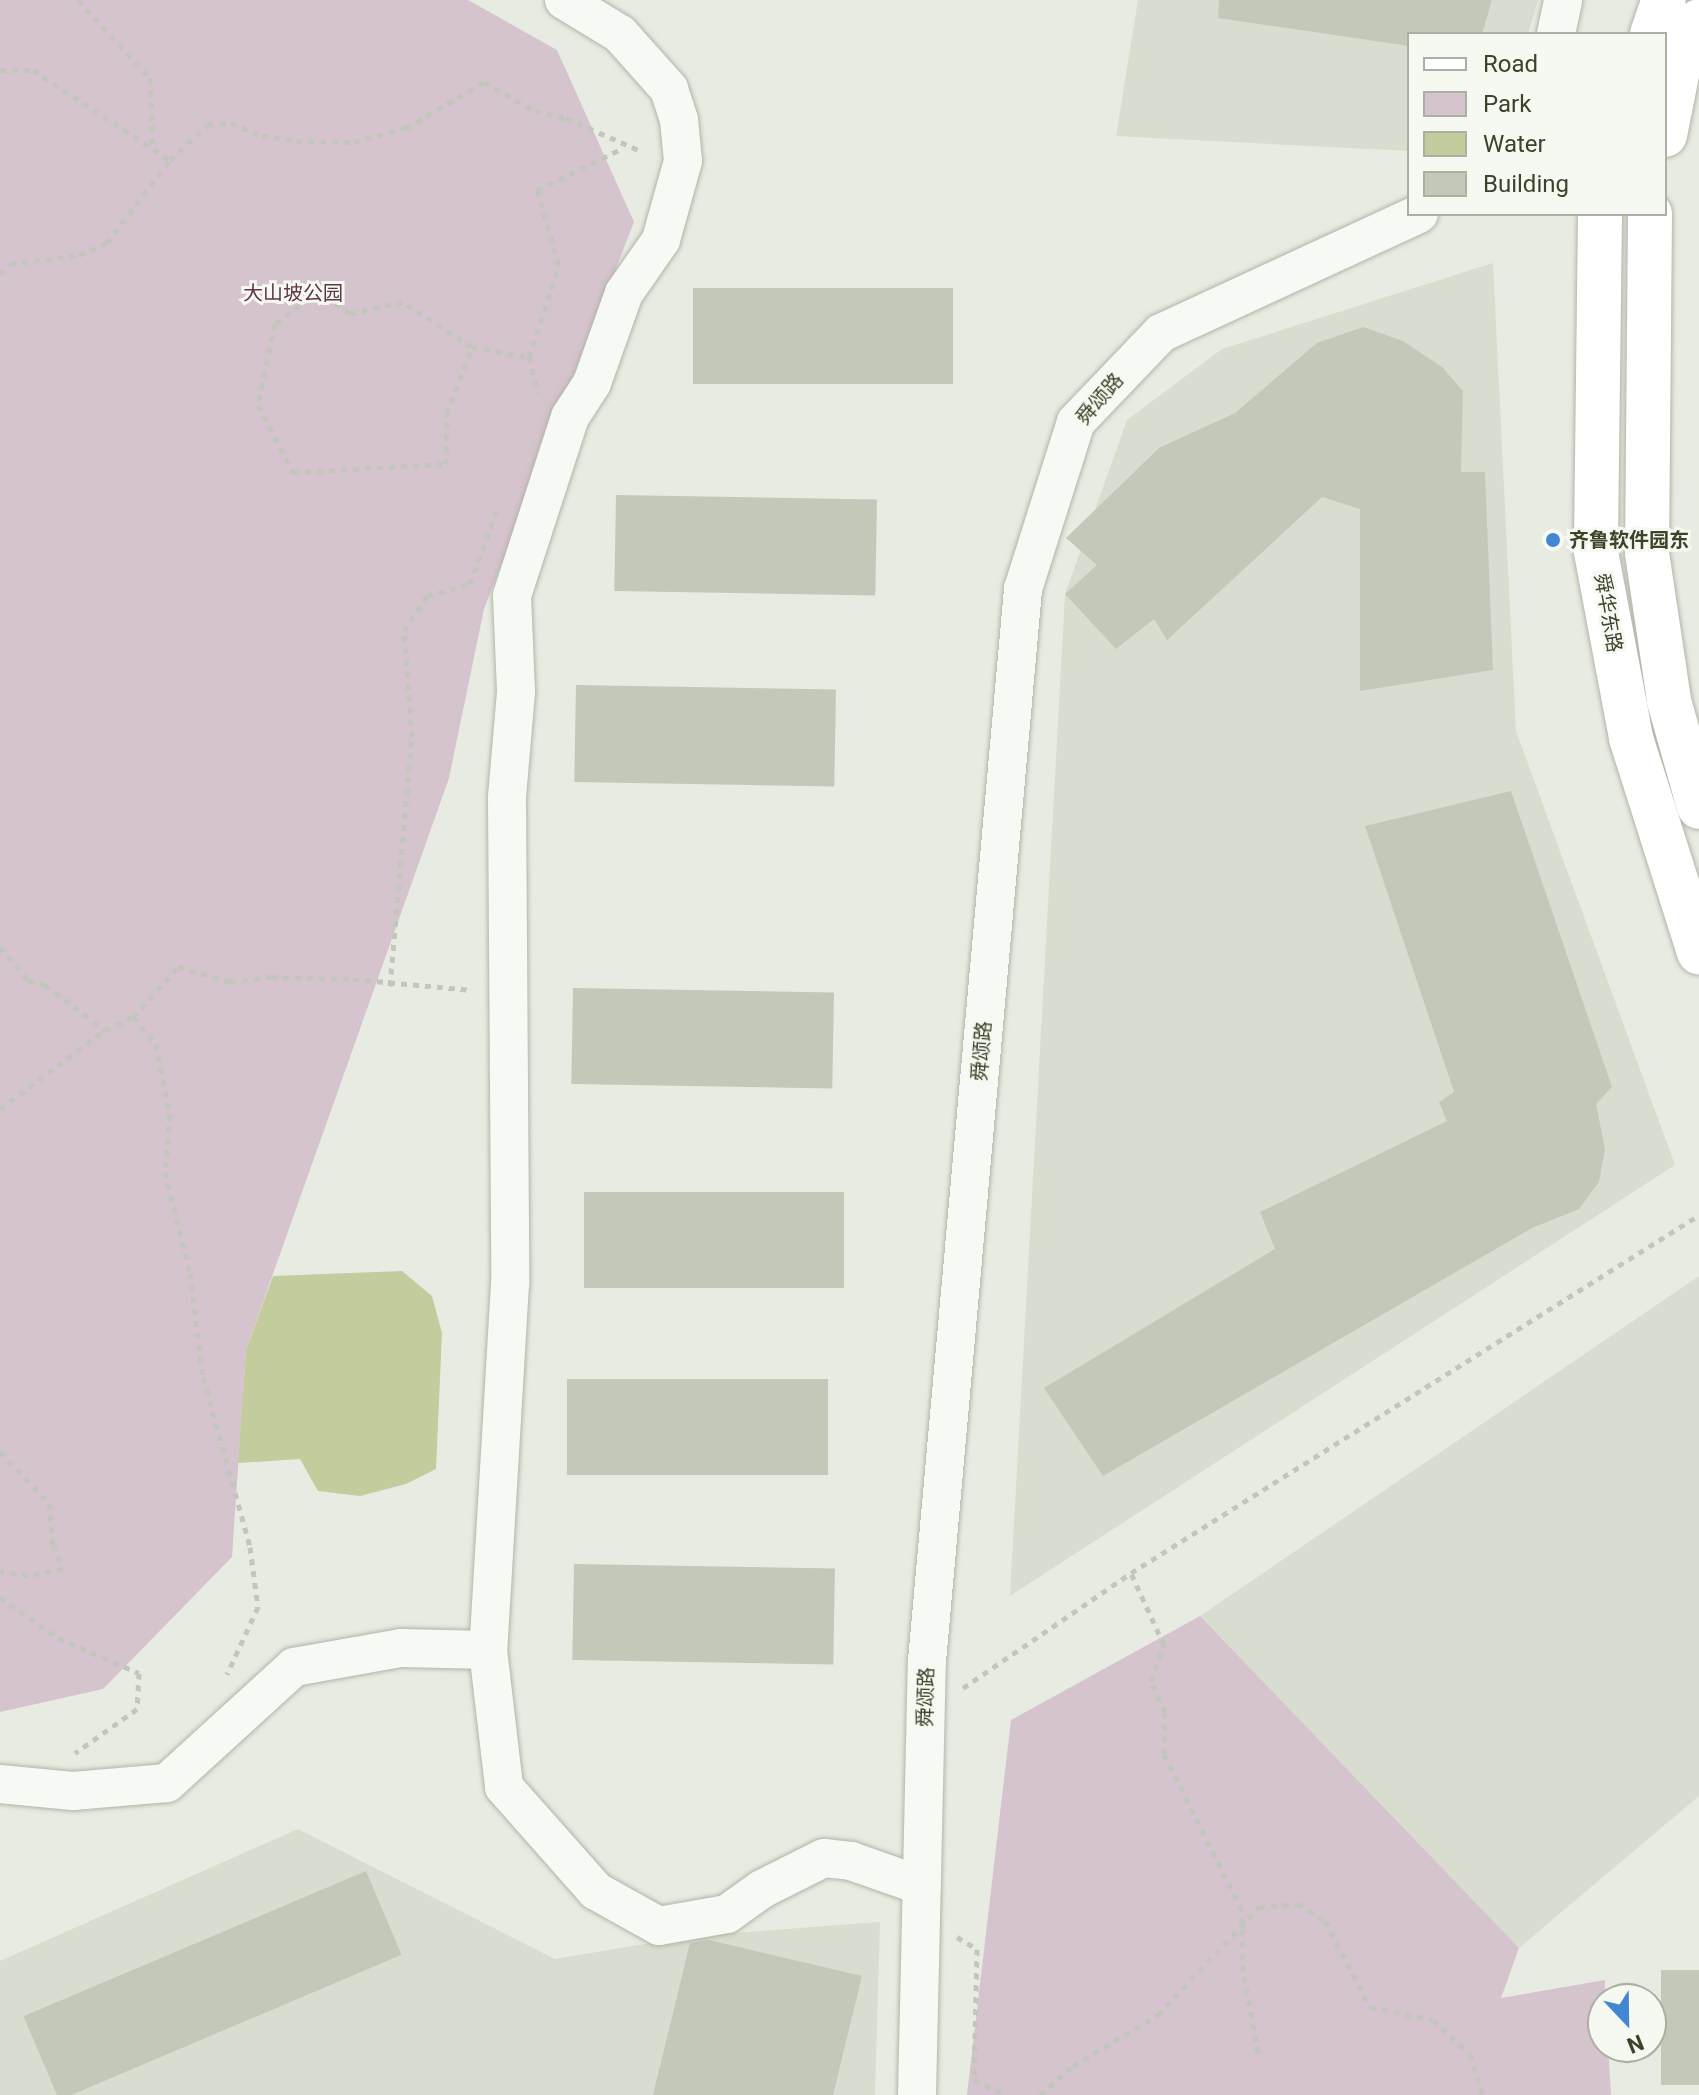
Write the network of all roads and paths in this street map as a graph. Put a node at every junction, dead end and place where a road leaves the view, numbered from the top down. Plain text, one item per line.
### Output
1 (78, 0) edge
2 (564, 0) edge
3 (1563, 0) edge
4 (1664, 0) edge
5 (1699, 21) edge
6 (1556, 32) edge
7 (1653, 32) edge
8 (0, 70) edge
9 (1667, 125) edge
10 (624, 147) junction
11 (153, 152) junction
12 (170, 160) junction
13 (683, 161) junction
14 (1415, 216) edge
15 (1600, 216) edge
16 (1636, 218) edge
17 (0, 274) edge
18 (472, 347) junction
19 (529, 357) junction
20 (535, 401) dead end
21 (500, 500) dead end
22 (1699, 807) edge
23 (0, 947) edge
24 (1699, 953) edge
25 (390, 986) junction
26 (507, 990) junction
27 (133, 1017) junction
28 (105, 1030) junction
29 (0, 1109) edge
30 (1699, 1215) edge
31 (0, 1452) edge
32 (2, 1570) edge
33 (1131, 1573) junction
34 (0, 1597) edge
35 (488, 1650) junction
36 (222, 1685) dead end
37 (926, 1714) junction
38 (0, 1784) edge
39 (79, 1791) junction
40 (922, 1902) junction
41 (1242, 1925) junction
42 (1258, 2053) dead end
43 (917, 2095) edge
44 (1007, 2095) edge
45 (1040, 2095) edge
46 (1483, 2095) edge

1 - 11 path
2 - 13 street
3 - 6 street
4 - 7 main road
5 - 9 main road
8 - 11 path
10 - 12 path
10 - 13 path
10 - 19 path
11 - 12 path
12 - 17 path
13 - 26 street
14 - 37 street, 舜颂路
15 - 24 main road, 舜华东路
16 - 22 main road
18 - 18 path
18 - 19 path
19 - 20 path
21 - 25 path
23 - 28 path
25 - 26 path
25 - 27 path
26 - 35 street
27 - 28 path
27 - 36 path
28 - 29 path
30 - 33 path
31 - 32 path
33 - 37 path
33 - 41 path
34 - 39 path
35 - 39 street
35 - 40 street
37 - 40 street, 舜颂路
38 - 39 street
40 - 43 street, 舜颂路
40 - 44 path
41 - 42 path
41 - 45 path
41 - 46 path

